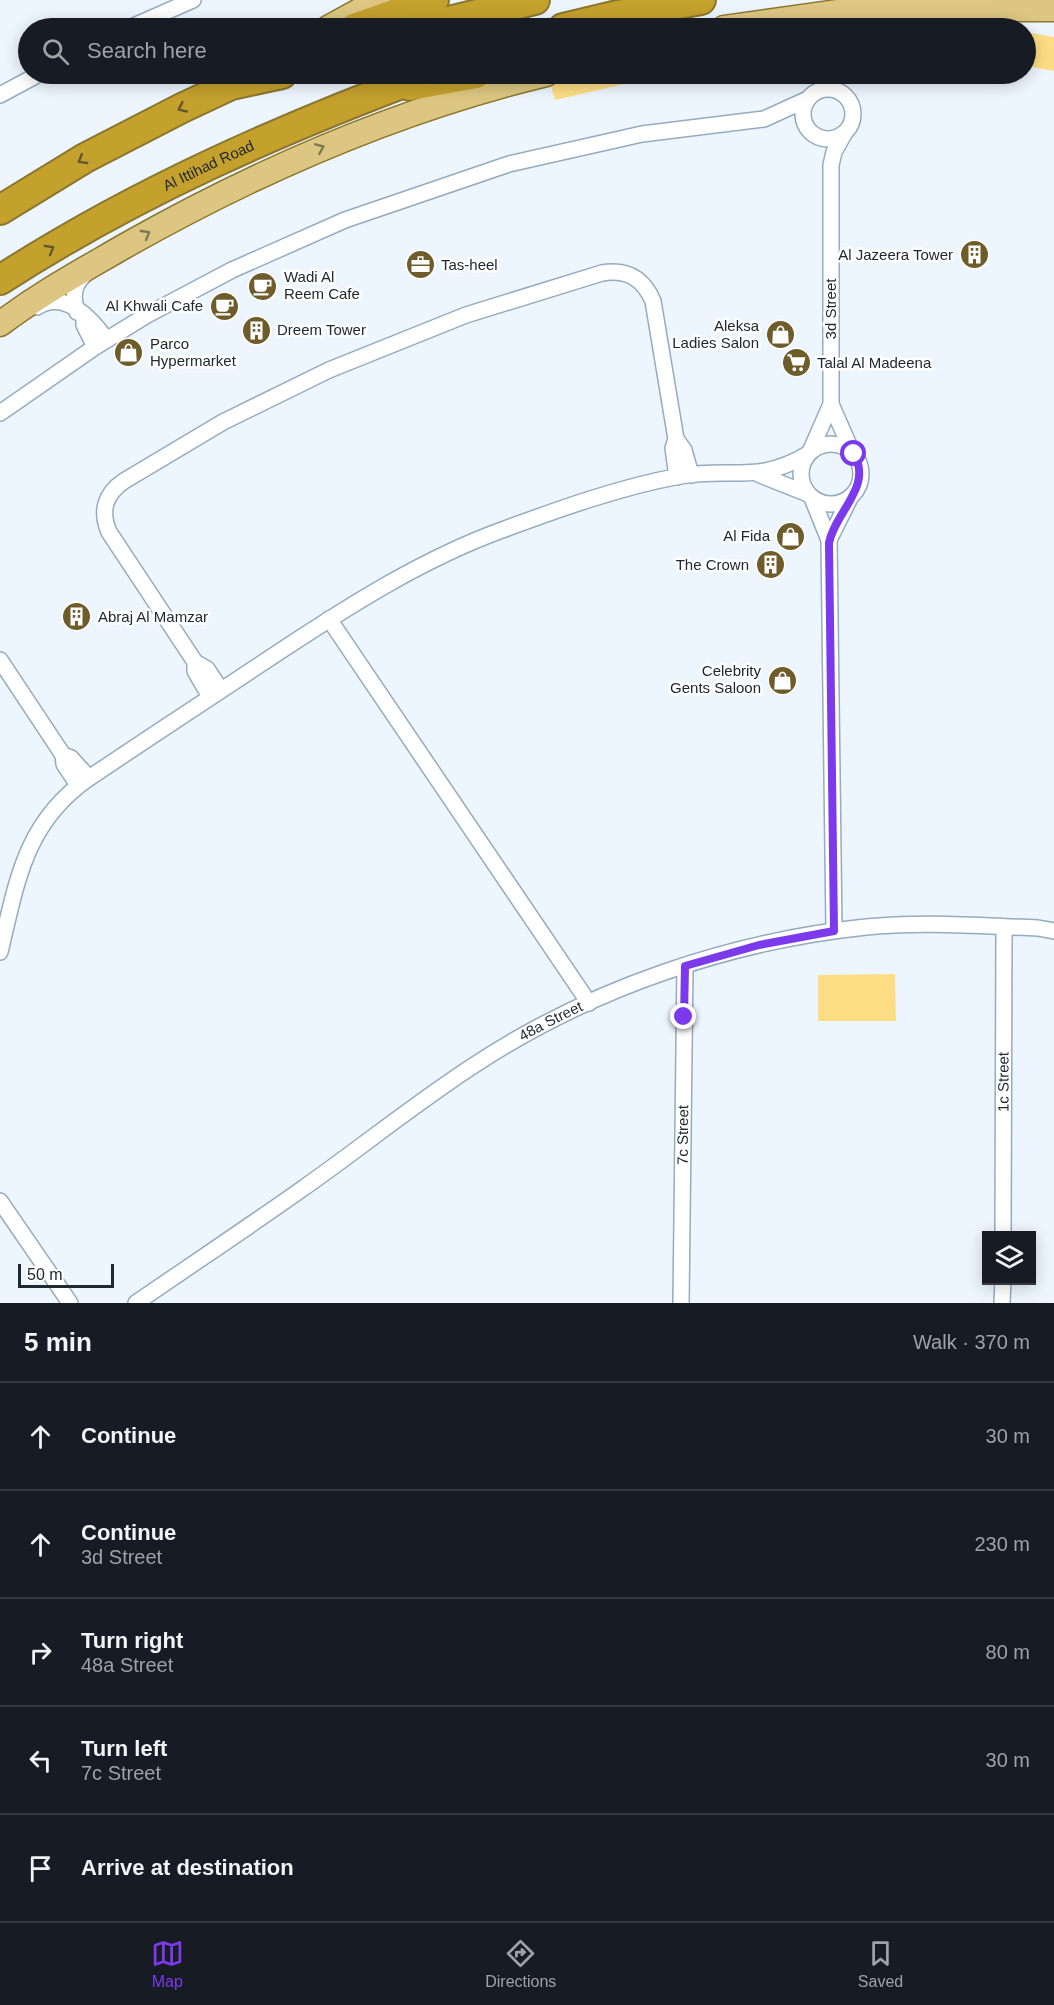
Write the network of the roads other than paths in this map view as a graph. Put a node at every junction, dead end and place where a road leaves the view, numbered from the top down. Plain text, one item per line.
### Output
1 (193, 0) edge
2 (380, 0) edge
3 (434, 0) edge
4 (535, 0) edge
5 (701, 0) edge
6 (965, 8) junction
7 (1054, 9) edge
8 (152, 18) edge
9 (347, 18) edge
10 (383, 18) edge
11 (461, 18) edge
12 (604, 18) edge
13 (795, 18) edge
14 (1017, 18) edge
15 (1036, 22) edge
16 (1054, 25) edge
17 (20, 84) edge
18 (232, 84) edge
19 (401, 84) edge
20 (415, 84) edge
21 (509, 84) edge
22 (390, 88) junction
23 (0, 94) edge
24 (808, 99) junction
25 (764, 119) junction
26 (809, 130) junction
27 (844, 134) junction
28 (831, 178) junction
29 (2, 209) edge
30 (117, 251) junction
31 (0, 280) edge
32 (81, 314) junction
33 (3, 321) edge
34 (101, 343) junction
35 (831, 404) junction
36 (0, 413) edge
37 (809, 453) junction
38 (854, 454) junction
39 (758, 474) junction
40 (684, 476) junction
41 (810, 496) junction
42 (850, 498) junction
43 (830, 540) junction
44 (329, 619) junction
45 (0, 660) edge
46 (215, 693) junction
47 (83, 781) junction
48 (1054, 921) edge
49 (1004, 927) junction
50 (1038, 928) junction
51 (834, 931) junction
52 (1054, 931) edge
53 (0, 952) edge
54 (685, 966) junction
55 (589, 1003) junction
56 (0, 1201) edge
57 (1003, 1231) edge
58 (1003, 1285) edge
59 (70, 1303) edge
60 (136, 1303) edge
61 (681, 1303) edge
62 (1002, 1303) edge

1 - 8 street
2 - 9 main road
3 - 10 highway
4 - 11 highway
5 - 12 highway
6 - 7 main road
6 - 13 main road
6 - 14 main road
15 - 16 main road
17 - 23 street
18 -> 29 highway
19 - 22 highway, Al Ittihad Road
20 - 22 highway
30 -> 21 main road
31 -> 22 highway, Al Ittihad Road
24 - 25 street
24 - 26 street
24 - 27 street
25 - 26 street
25 - 34 street
26 - 27 street
26 - 28 street, 3d Street
27 - 28 street, 3d Street
28 - 35 street, 3d Street
30 - 32 street
30 - 33 main road
32 - 33 street
32 - 34 street
34 - 36 street
35 - 37 street, 3d Street
35 - 38 street, 3d Street
37 - 38 street
37 - 39 street
37 - 41 street
38 - 42 street
39 - 40 street
39 - 41 street
40 - 44 street
40 - 46 street
41 - 42 street
41 - 43 street
42 - 43 street
43 - 51 street
44 - 46 street
44 - 55 street
45 - 47 street
46 - 47 street
47 - 53 street
48 - 50 street, 48a Street
49 - 50 street, 48a Street
49 - 51 street, 48a Street
49 - 57 street, 1c Street
50 - 52 street, 48a Street
51 - 54 street, 48a Street
54 - 55 street, 48a Street
54 - 61 street, 7c Street
55 - 60 street, 48a Street
56 - 59 street
58 - 62 street

